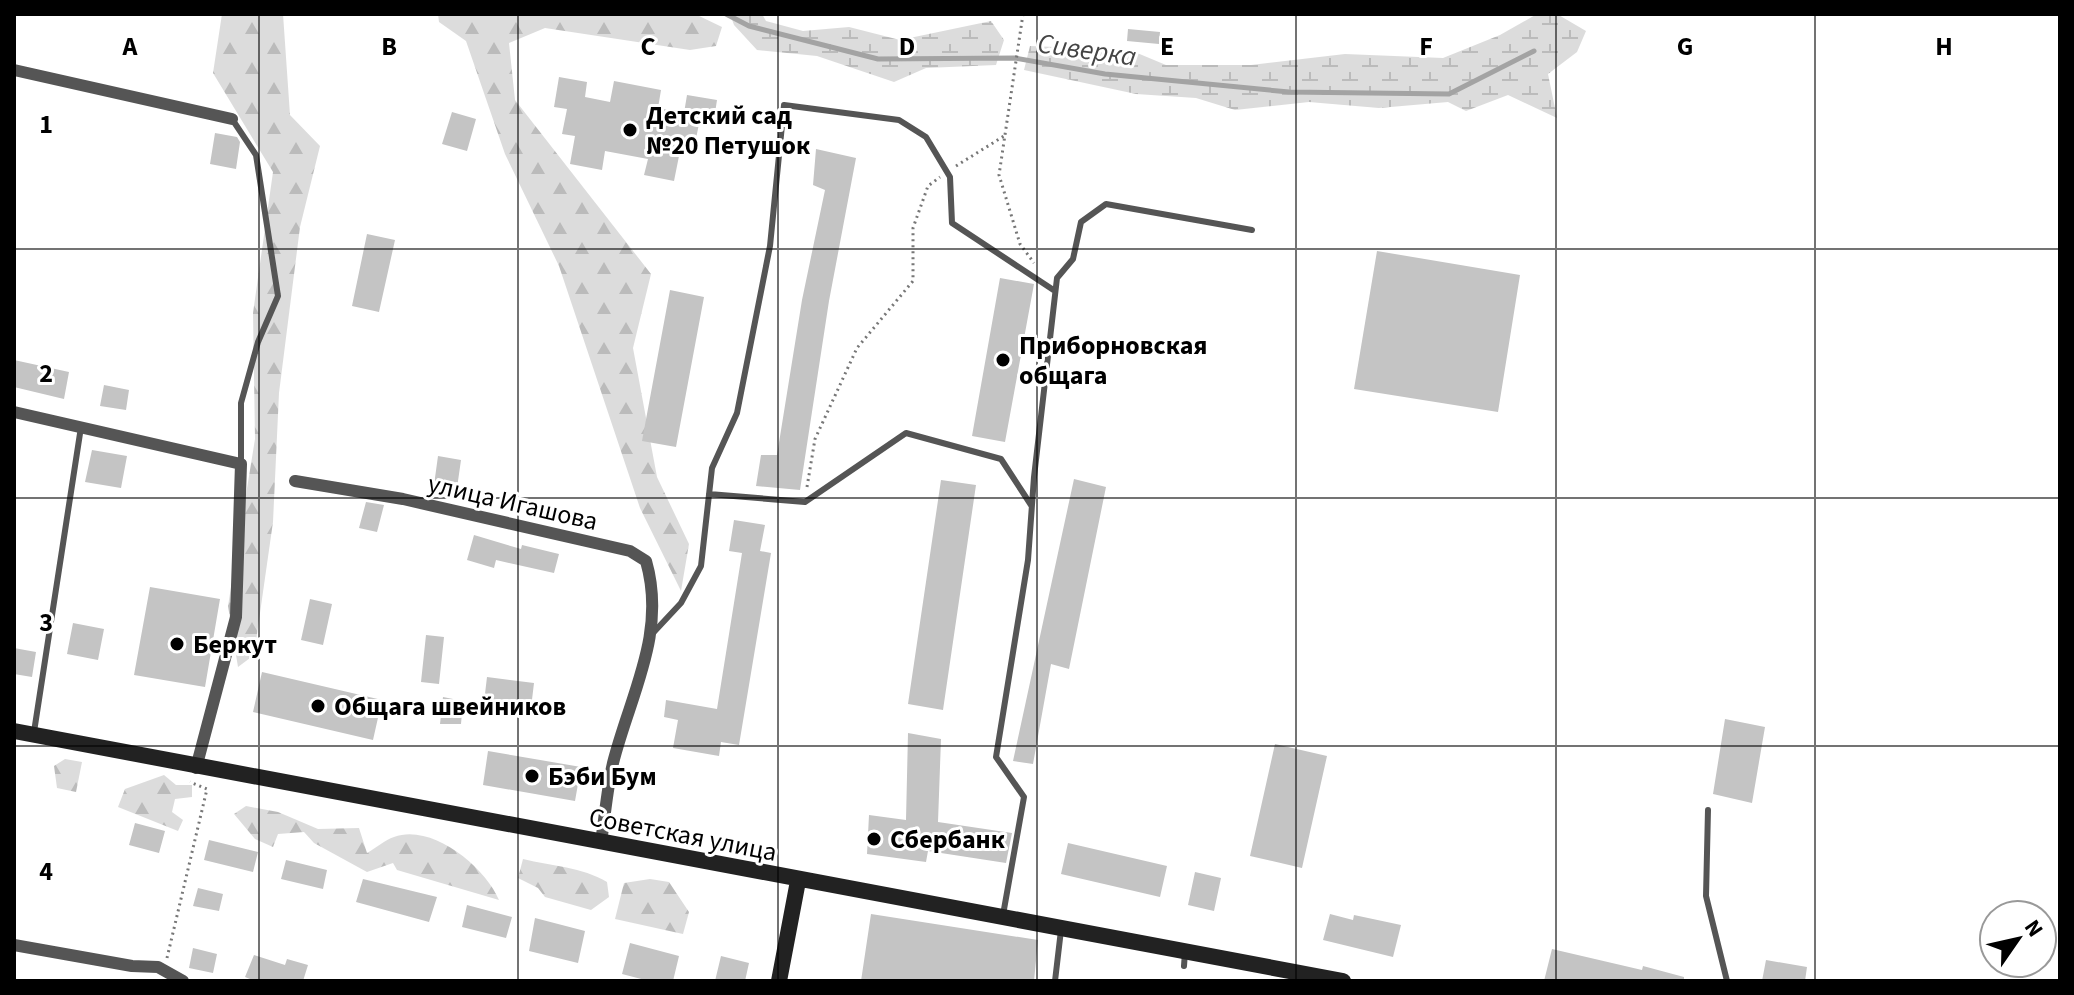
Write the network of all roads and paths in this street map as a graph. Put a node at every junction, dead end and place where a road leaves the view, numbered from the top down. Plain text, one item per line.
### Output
1 (1023, 14) edge
2 (14, 70) edge
3 (232, 119) joint
4 (1004, 136) junction
5 (946, 172) junction
6 (1252, 230) dead end
7 (1038, 268) dead end
8 (1055, 291) junction
9 (14, 412) edge
10 (81, 427) junction
11 (241, 464) junction
12 (295, 481) dead end
13 (709, 494) junction
14 (805, 502) junction
15 (1032, 506) junction
16 (653, 633) junction
17 (14, 731) edge
18 (33, 735) junction
19 (191, 774) junction
20 (1708, 810) dead end
21 (601, 842) junction
22 (798, 881) junction
23 (1003, 919) junction
24 (1061, 930) junction
25 (14, 945) edge
26 (164, 971) junction
27 (1314, 978) edge
28 (183, 981) edge
29 (779, 981) edge
30 (1055, 981) edge
31 (1343, 981) edge
32 (1727, 981) edge

1 - 4 path
2 - 3 street
3 - 11 lane
4 - 5 path
4 - 7 path
5 - 8 lane
5 - 13 lane
5 - 14 path
6 - 8 lane
8 - 15 lane
9 - 10 street
10 - 11 street
10 - 18 lane
11 - 19 street
12 - 16 street, улица Игашова
13 - 14 lane
13 - 16 lane
14 - 15 lane
15 - 23 lane
16 - 21 street, улица Игашова
17 - 18 main road, Советская улица
18 - 19 main road, Советская улица
19 - 21 main road, Советская улица
19 - 26 path
20 - 32 lane
21 - 22 main road, Советская улица
22 - 23 main road, Советская улица
22 - 29 main road
23 - 24 main road, Советская улица
24 - 27 main road, Советская улица
24 - 30 lane
25 - 26 street
26 - 28 street
27 - 31 main road, Советская улица

